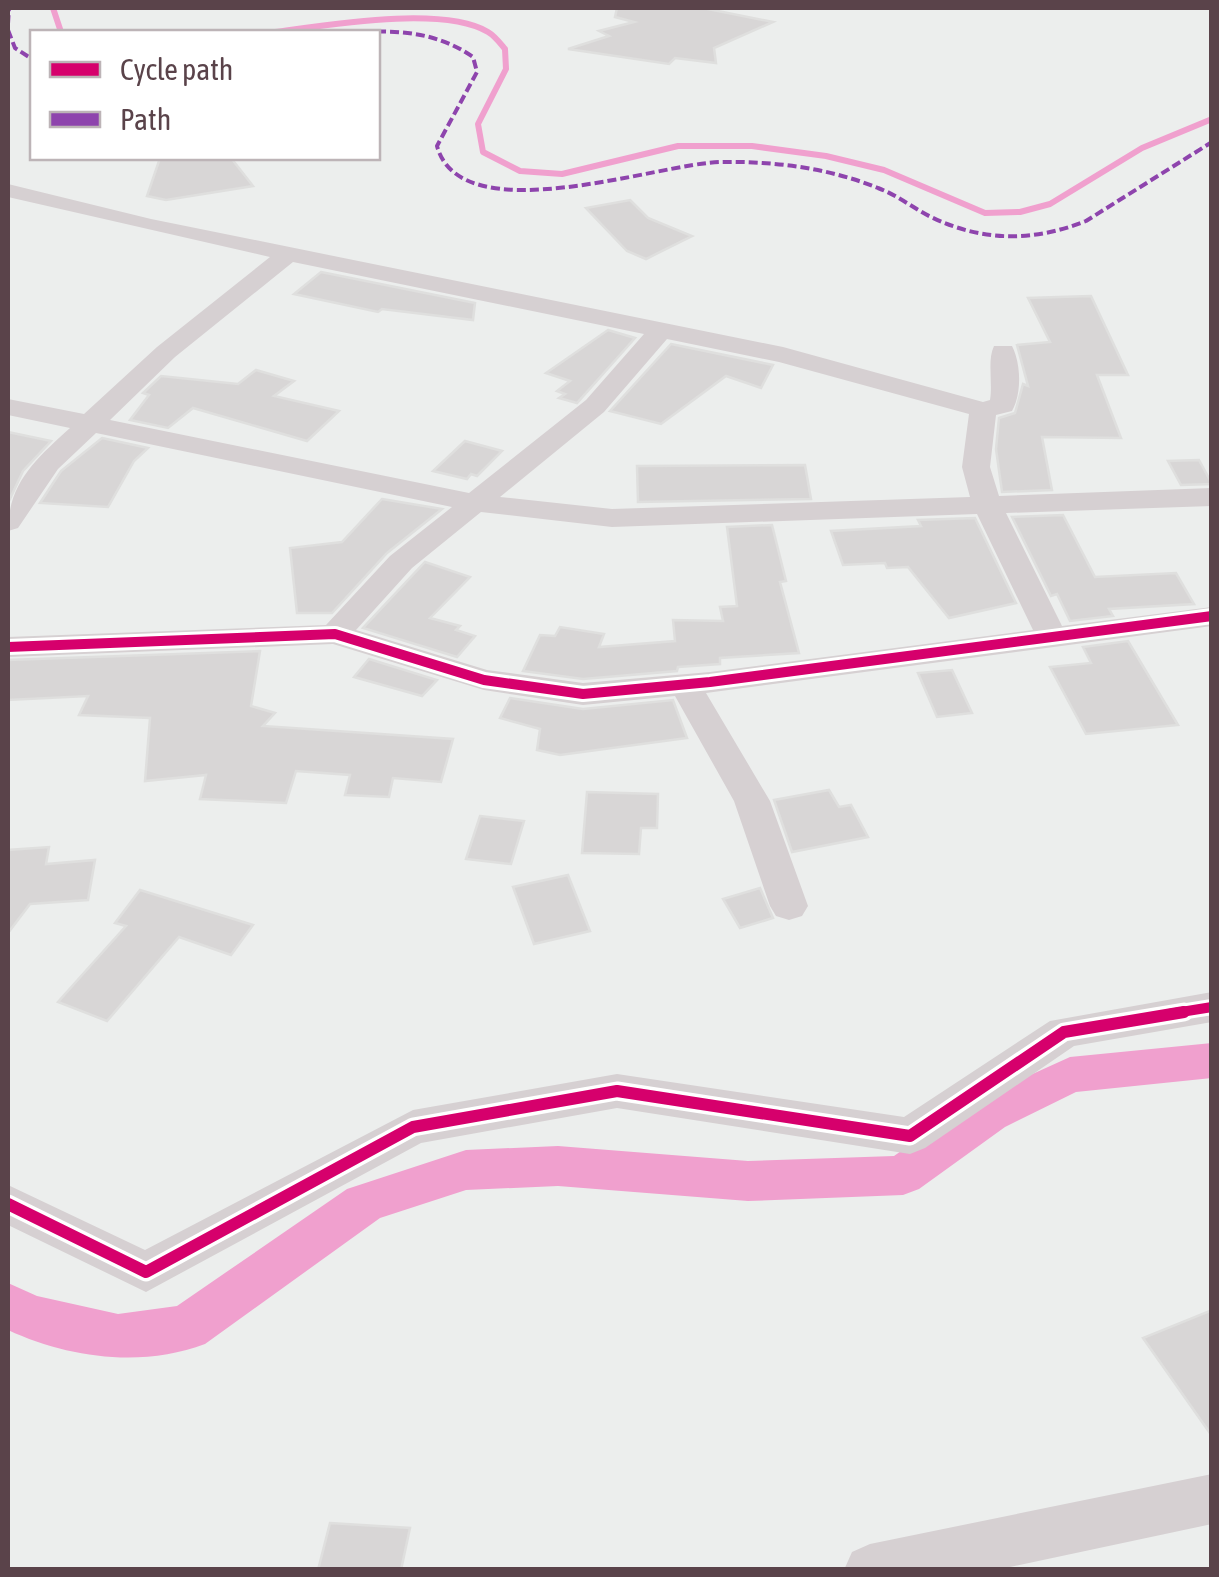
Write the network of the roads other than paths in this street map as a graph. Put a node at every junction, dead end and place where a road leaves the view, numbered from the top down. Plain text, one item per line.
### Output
1 (8, 192) edge
2 (290, 254) junction
3 (661, 330) junction
4 (1003, 351) dead end
5 (8, 407) edge
6 (983, 410) junction
7 (91, 424) junction
8 (1212, 497) edge
9 (986, 502) junction
10 (476, 503) junction
11 (8, 522) edge
12 (1212, 616) edge
13 (335, 634) junction
14 (1052, 637) junction
15 (8, 647) edge
16 (685, 684) junction
17 (789, 906) dead end
18 (1212, 1008) edge
19 (8, 1204) edge
20 (1212, 1499) edge
21 (870, 1570) edge

1 - 2 street
2 - 3 street
2 - 7 street
3 - 6 street
3 - 10 street
4 - 6 street
5 - 7 street
6 - 9 street
7 - 10 street
7 - 11 street
8 - 9 street
9 - 10 street
9 - 14 street
10 - 13 street
12 - 14 street
13 - 15 street
13 - 16 street
14 - 16 street
16 - 17 street
18 - 19 street
20 - 21 street

